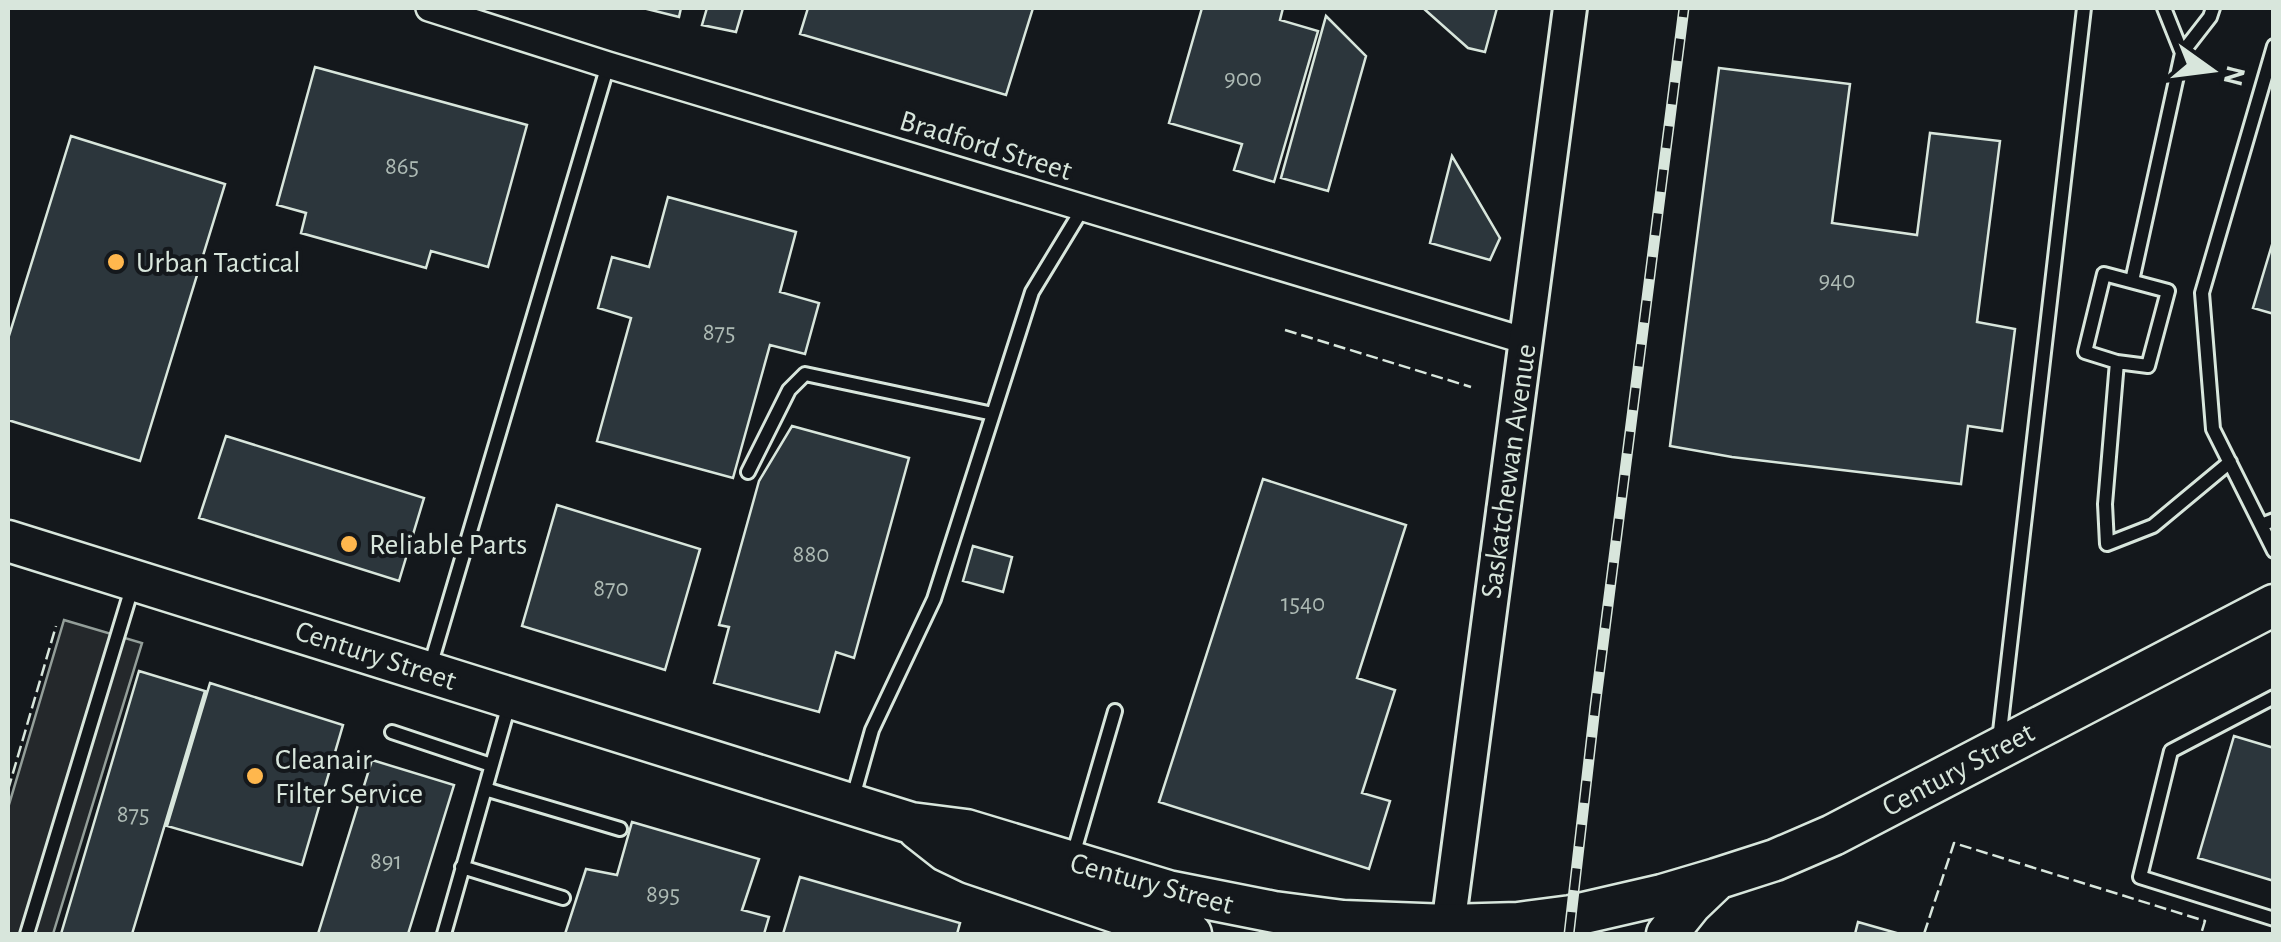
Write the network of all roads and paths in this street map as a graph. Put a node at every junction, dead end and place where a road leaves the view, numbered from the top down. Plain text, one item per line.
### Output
1 (430, 8) edge
2 (1570, 8) edge
3 (2084, 8) edge
4 (2164, 8) edge
5 (2213, 8) edge
6 (2274, 46) edge
7 (2182, 52) junction
8 (608, 65) junction
9 (1083, 208) junction
10 (2132, 281) junction
11 (1526, 341) junction
12 (2117, 362) junction
13 (993, 414) junction
14 (2230, 462) junction
15 (748, 472) dead end
16 (2268, 522) edge
17 (8, 541) edge
18 (2274, 550) edge
19 (134, 580) junction
20 (2274, 605) edge
21 (428, 672) junction
22 (2274, 697) edge
23 (511, 698) junction
24 (1114, 711) dead end
25 (392, 732) dead end
26 (1998, 747) junction
27 (491, 764) junction
28 (485, 789) junction
29 (851, 805) junction
30 (911, 823) junction
31 (620, 829) dead end
32 (1071, 863) junction
33 (462, 867) junction
34 (1716, 879) junction
35 (563, 898) dead end
36 (2274, 919) edge
37 (1447, 930) edge
38 (27, 934) edge
39 (444, 934) edge
40 (1191, 934) edge
41 (1666, 934) edge

1 - 8 street, Bradford Street
2 - 11 street, Saskatchewan Avenue
3 - 26 lane
4 - 7 lane
5 - 7 lane
6 - 14 lane
7 - 10 lane
8 - 9 street, Bradford Street
8 - 21 lane
9 - 11 street, Bradford Street
9 - 13 lane
10 - 12 lane
10 - 12 lane
11 - 37 street, Saskatchewan Avenue
12 - 14 lane
13 - 15 lane
13 - 29 lane
14 - 16 lane
16 - 18 lane
17 - 19 main road, Century Street
19 - 21 main road, Century Street
19 - 38 lane
20 - 26 main road, Century Street
21 - 23 main road, Century Street
22 - 36 lane
23 - 27 lane
23 - 29 main road, Century Street
24 - 32 lane
25 - 27 lane
26 - 34 main road, Century Street
27 - 28 lane
28 - 31 lane
28 - 33 lane
29 - 30 main road, Century Street
30 - 32 main road, Century Street
30 - 40 main road
32 - 37 main road, Century Street
33 - 35 lane
33 - 39 lane
34 - 37 main road, Century Street
34 - 41 main road

